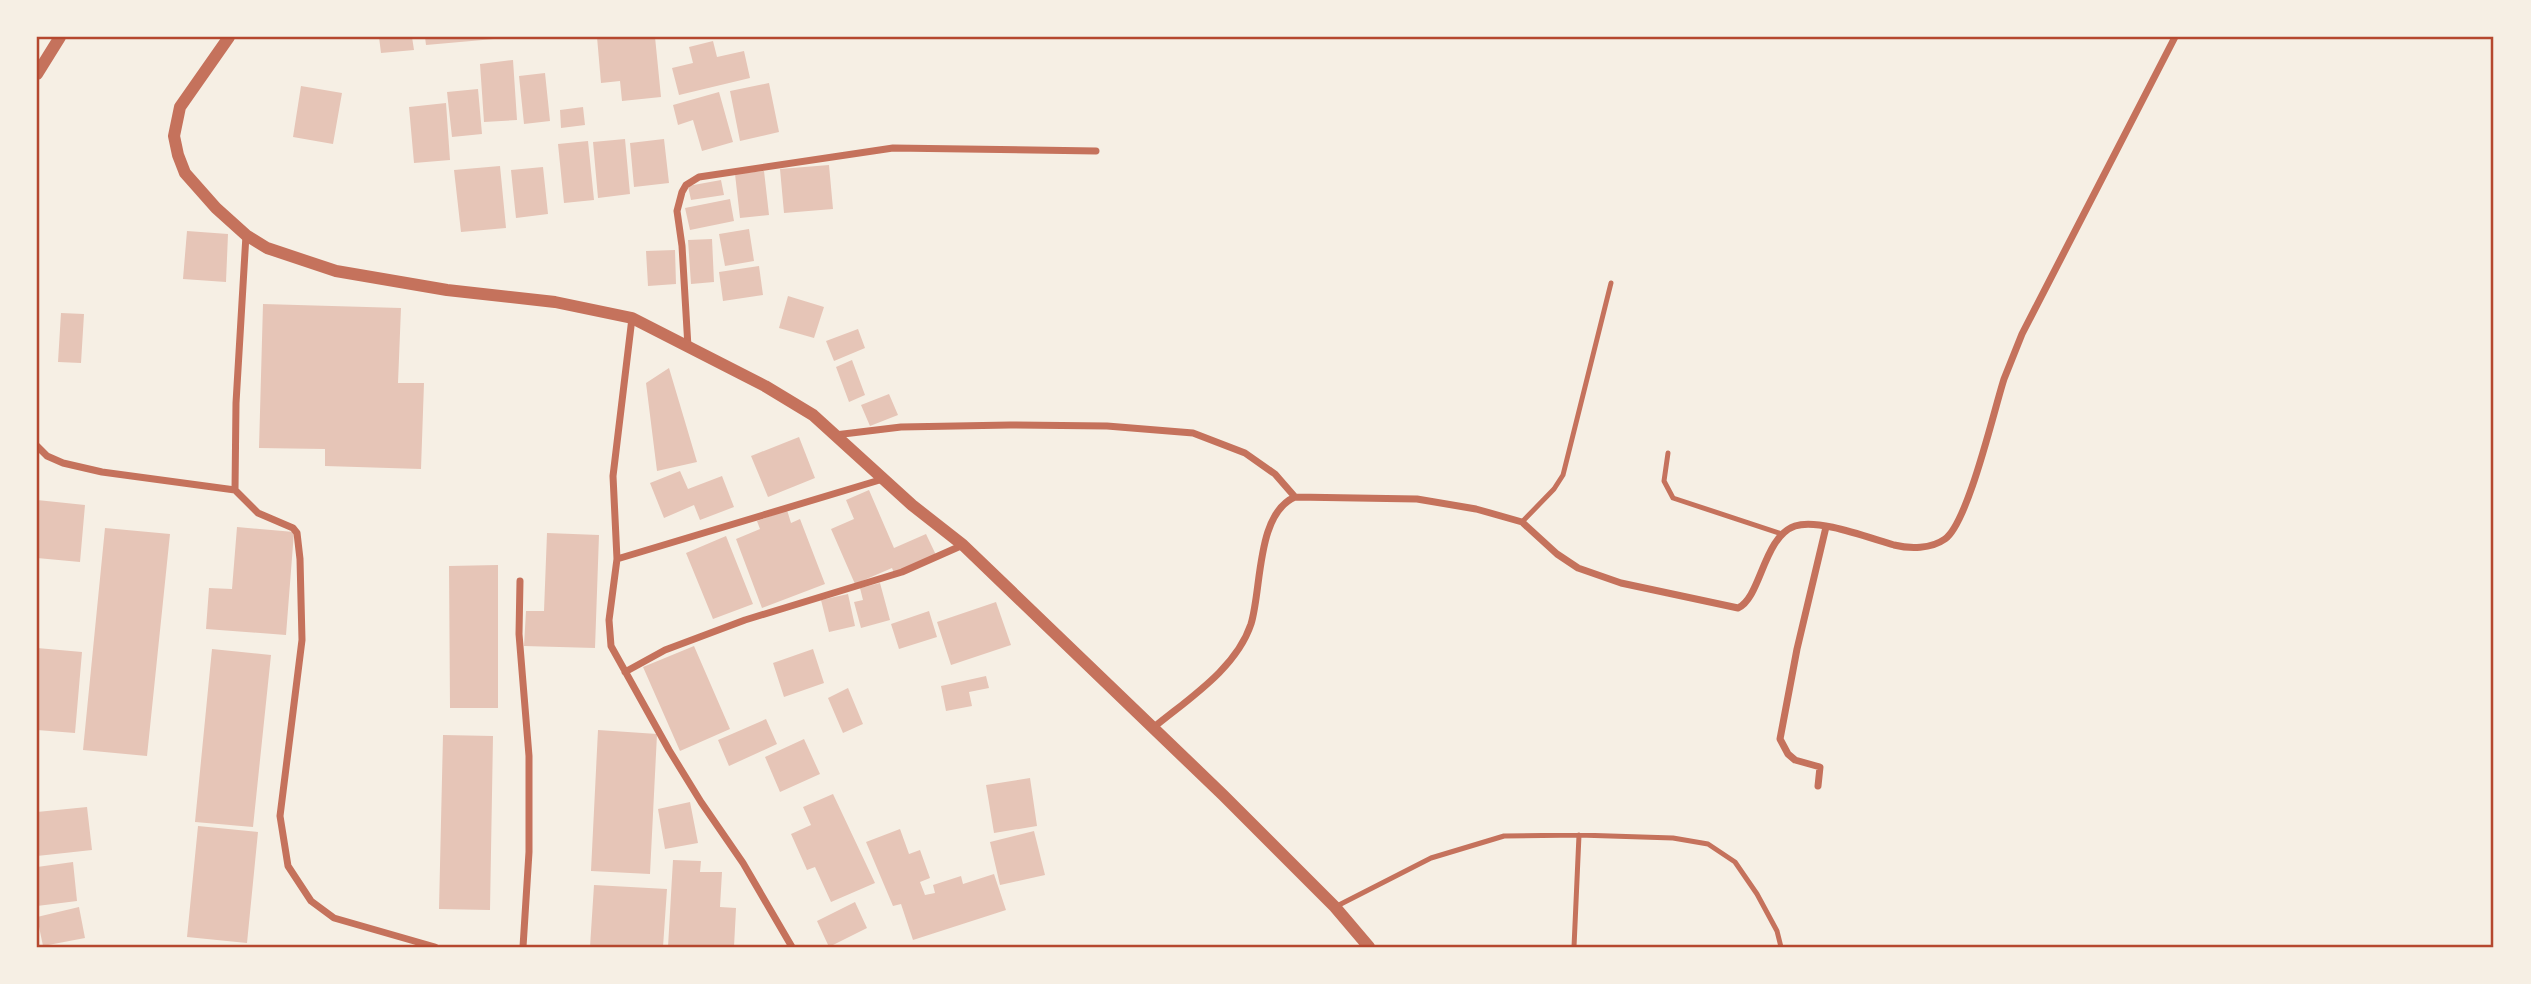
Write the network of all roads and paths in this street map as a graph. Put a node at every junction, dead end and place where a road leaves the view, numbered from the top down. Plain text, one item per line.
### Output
1 (60, 37) edge
2 (229, 37) edge
3 (2175, 37) edge
4 (37, 74) edge
5 (1096, 151) dead end
6 (246, 235) junction
7 (1611, 283) dead end
8 (632, 318) junction
9 (688, 347) junction
10 (835, 436) junction
11 (37, 446) edge
12 (1668, 453) dead end
13 (883, 479) junction
14 (235, 490) junction
15 (1295, 497) junction
16 (1522, 522) junction
17 (1826, 527) junction
18 (1782, 534) junction
19 (963, 545) junction
20 (617, 559) junction
21 (520, 580) dead end
22 (625, 672) junction
23 (1153, 728) junction
24 (1818, 786) dead end
25 (1579, 835) junction
26 (1335, 907) junction
27 (435, 947) edge
28 (523, 947) edge
29 (792, 947) edge
30 (1369, 947) edge
31 (1574, 947) edge
32 (1781, 947) edge

1 - 4 street
2 - 6 street
3 - 17 street
5 - 9 street
6 - 8 street
6 - 14 street
7 - 16 lane
8 - 9 street
8 - 20 street
9 - 10 street
10 - 13 street
10 - 15 street
11 - 14 street
12 - 18 lane
13 - 19 street
13 - 20 street
14 - 27 street
15 - 16 street
15 - 23 street
16 - 18 street
17 - 18 street
17 - 24 street
19 - 22 street
19 - 23 street
20 - 22 street
21 - 28 street
22 - 29 street
23 - 26 street
25 - 26 lane
25 - 31 lane
25 - 32 lane
26 - 30 street

